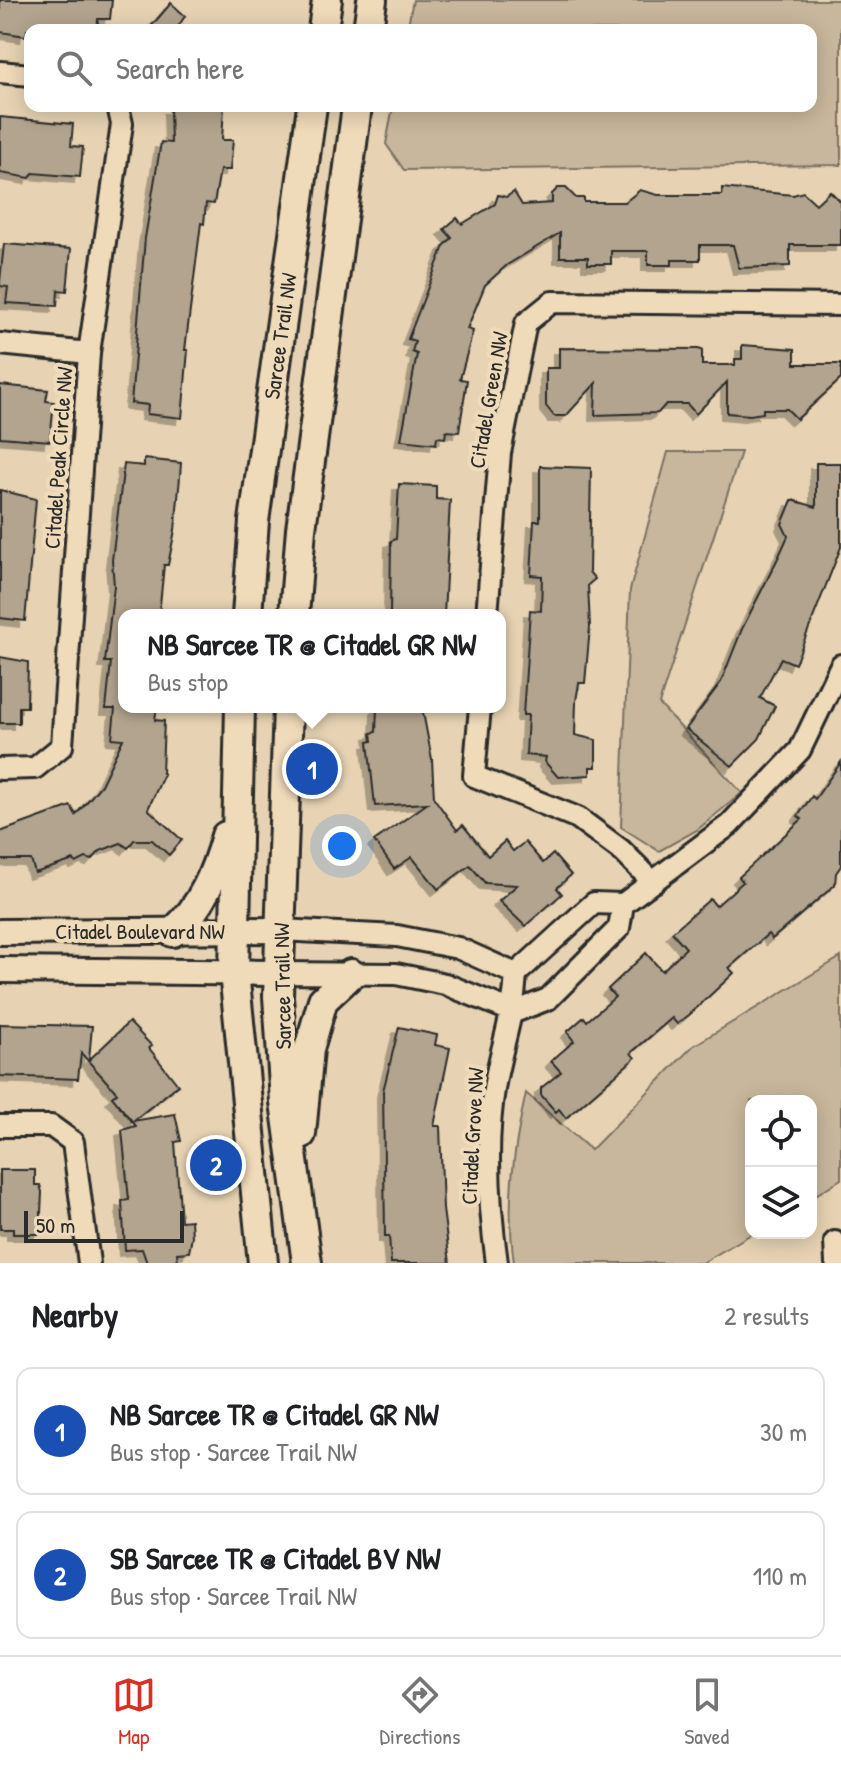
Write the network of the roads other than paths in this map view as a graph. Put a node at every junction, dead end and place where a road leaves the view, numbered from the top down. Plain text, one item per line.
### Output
1 (327, 0) edge
2 (372, 0) edge
3 (324, 24) edge
4 (369, 24) edge
5 (0, 72) edge
6 (24, 74) edge
7 (119, 112) edge
8 (311, 112) edge
9 (356, 112) edge
10 (841, 305) edge
11 (0, 344) edge
12 (89, 353) junction
13 (247, 609) edge
14 (294, 609) edge
15 (487, 609) edge
16 (841, 665) edge
17 (240, 713) edge
18 (288, 713) edge
19 (479, 713) edge
20 (0, 769) edge
21 (236, 805) junction
22 (653, 882) junction
23 (623, 904) junction
24 (280, 930) junction
25 (235, 931) junction
26 (0, 932) edge
27 (173, 932) junction
28 (0, 970) edge
29 (234, 972) junction
30 (277, 973) junction
31 (351, 974) junction
32 (516, 974) junction
33 (514, 1012) junction
34 (0, 1126) edge
35 (297, 1175) junction
36 (835, 1242) dead end
37 (89, 1263) edge
38 (263, 1263) edge
39 (307, 1263) edge
40 (497, 1263) edge
41 (836, 1263) edge

1 - 3 main road
2 - 4 main road
5 - 6 street
7 - 12 street, Citadel Peak Circle NW
8 - 13 main road, Sarcee Trail NW
9 - 14 main road, Sarcee Trail NW
10 - 15 street, Citadel Green NW
11 - 12 street
12 - 20 street, Citadel Peak Circle NW
16 - 22 street
17 - 21 main road, Sarcee Trail NW
18 - 24 main road, Sarcee Trail NW
19 - 22 street
21 - 25 main road, Sarcee Trail NW
21 - 27 main road
22 - 23 street
23 - 32 street
23 - 33 street
24 - 25 street, Citadel Boulevard NW
24 - 30 main road, Sarcee Trail NW
24 - 32 street
25 - 27 street, Citadel Boulevard NW
25 - 29 main road, Sarcee Trail NW
26 - 27 street, Citadel Boulevard NW
28 - 29 street, Citadel Boulevard NW
29 - 30 street, Citadel Boulevard NW
29 - 38 main road, Sarcee Trail NW
30 - 31 street
30 - 35 main road, Sarcee Trail NW
31 - 33 street
31 - 35 main road
32 - 33 street
33 - 40 street, Citadel Grove NW
34 - 37 street
35 - 39 main road, Sarcee Trail NW
36 - 41 street

